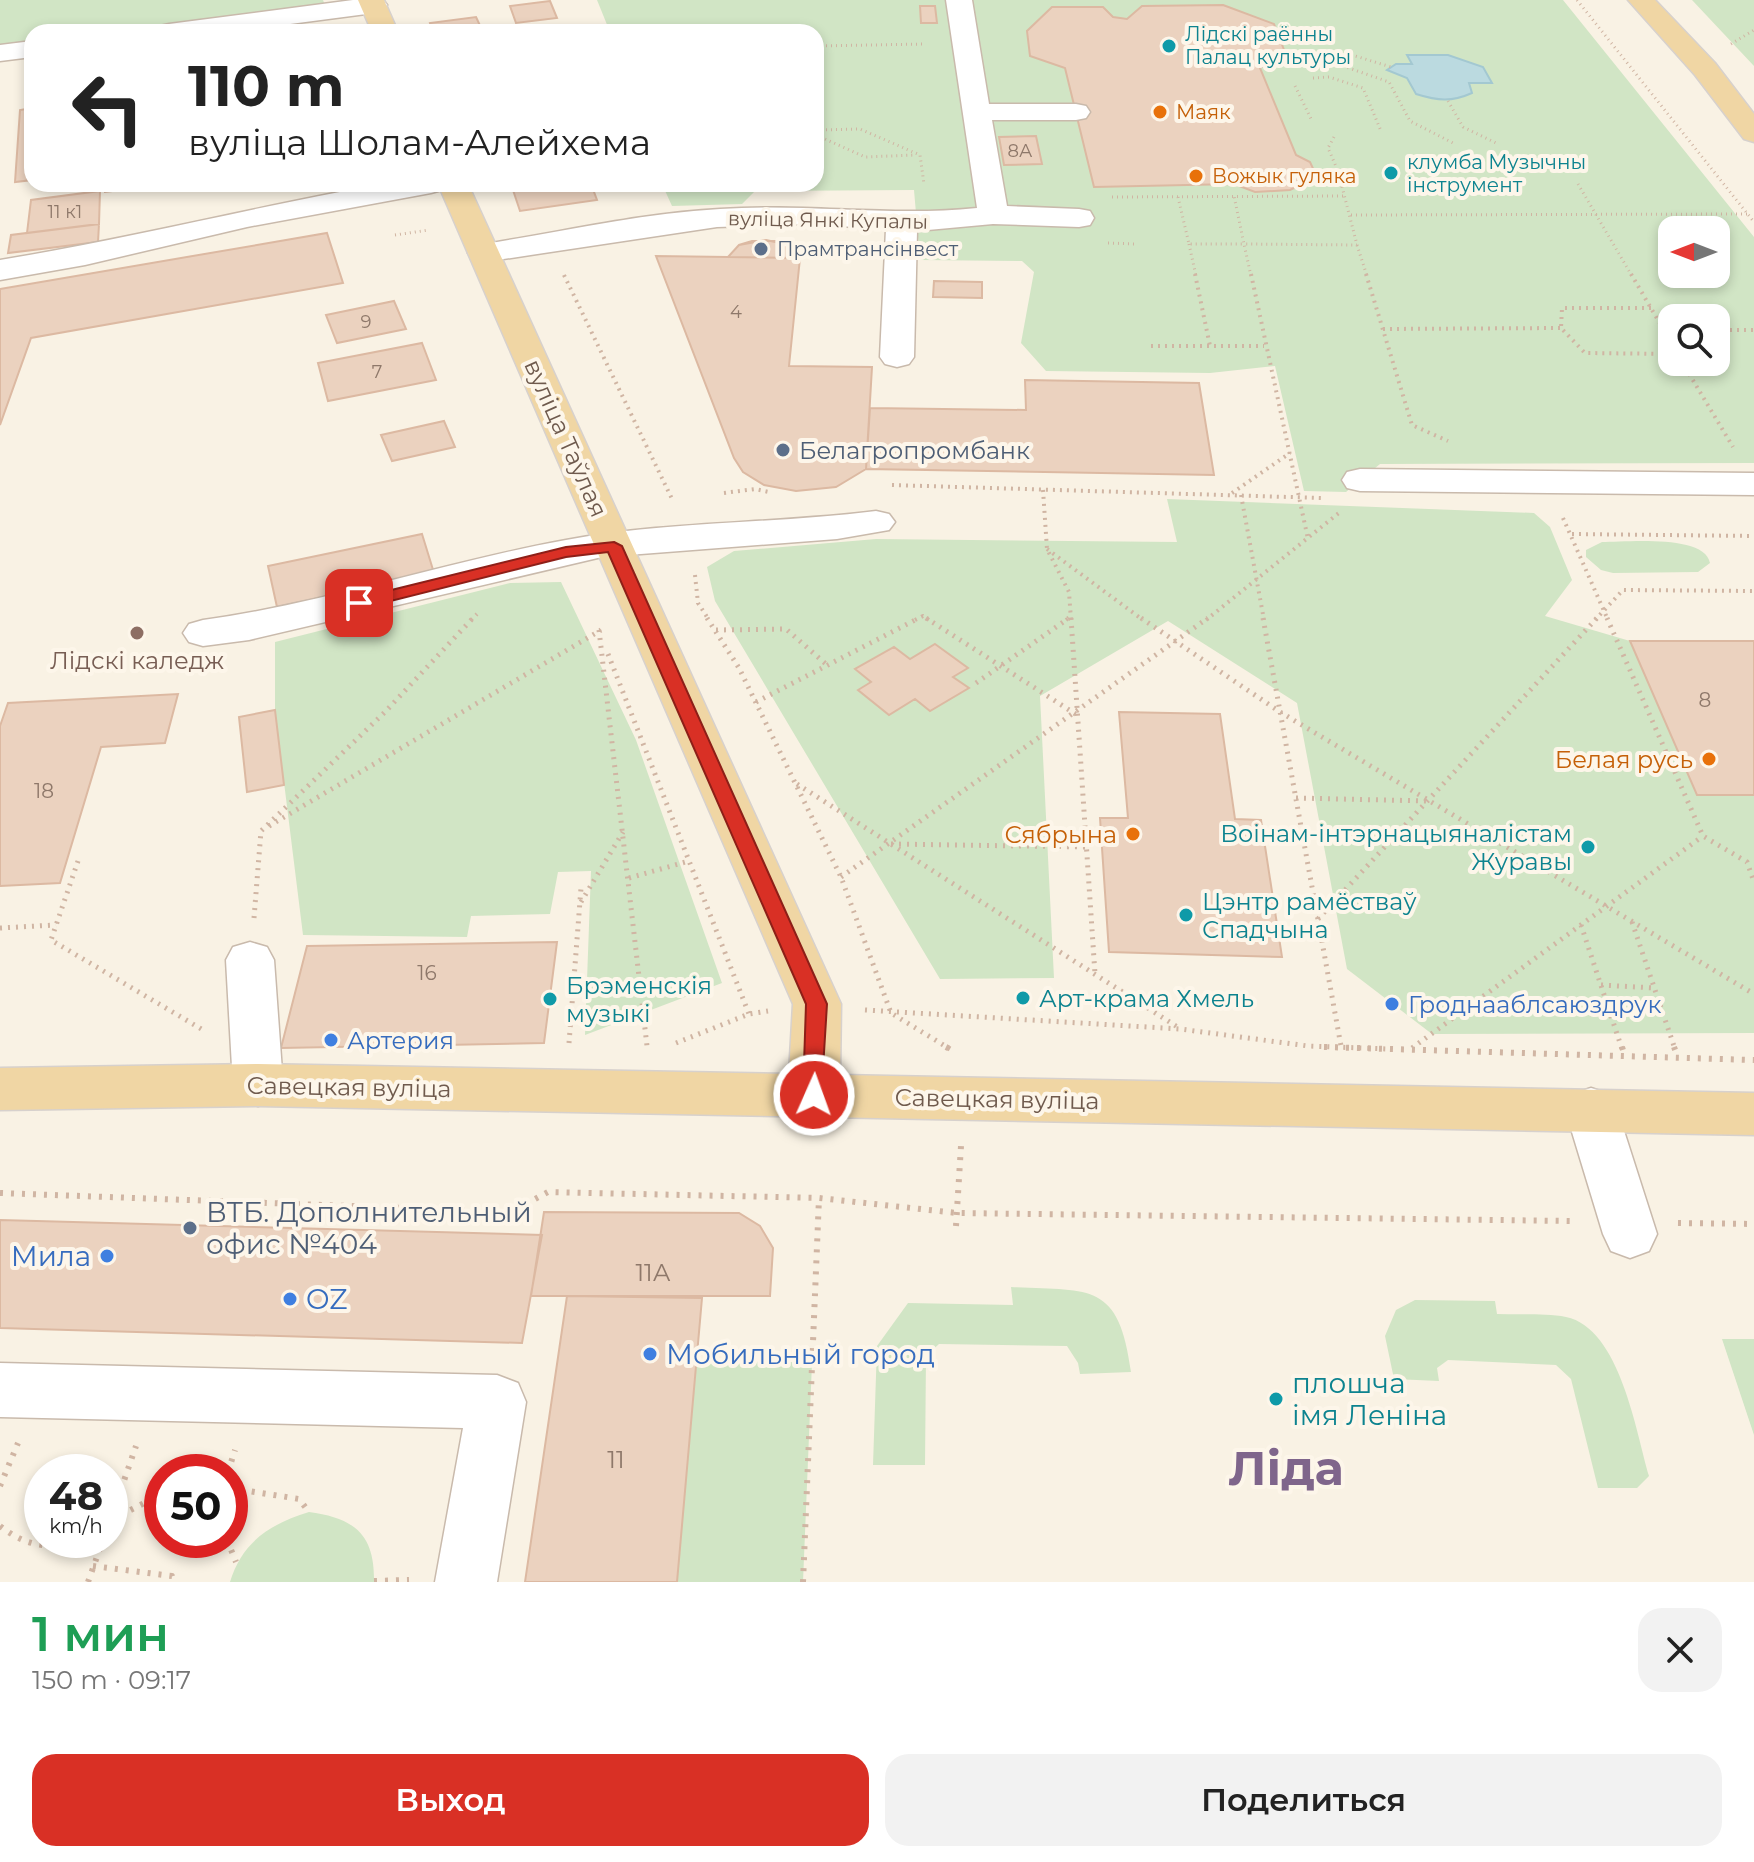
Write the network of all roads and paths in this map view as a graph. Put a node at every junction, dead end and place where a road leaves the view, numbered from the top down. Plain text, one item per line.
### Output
1 (959, 0) edge
2 (1577, 0) edge
3 (1641, 0) edge
4 (372, 3) edge
5 (225, 24) edge
6 (381, 24) edge
7 (1754, 30) edge
8 (966, 43) junction
9 (1731, 44) dead end
10 (824, 46) edge
11 (24, 50) edge
12 (0, 53) edge
13 (1286, 55) dead end
14 (1298, 65) dead end
15 (1391, 67) dead end
16 (1313, 78) dead end
17 (1295, 86) dead end
18 (1448, 101) dead end
19 (977, 112) junction
20 (1076, 112) dead end
21 (1312, 121) dead end
22 (1381, 131) dead end
23 (824, 132) edge
24 (1754, 133) edge
25 (824, 137) edge
26 (1334, 137) dead end
27 (1496, 143) dead end
28 (1455, 144) dead end
29 (920, 155) junction
30 (1314, 171) dead end
31 (1338, 171) junction
32 (1578, 184) dead end
33 (388, 192) edge
34 (457, 192) edge
35 (1234, 196) junction
36 (1347, 196) junction
37 (1178, 197) junction
38 (1090, 208) joint
39 (1596, 214) junction
40 (1748, 214) junction
41 (993, 215) junction
42 (1351, 215) junction
43 (916, 222) junction
44 (1754, 222) edge
45 (548, 241) junction
46 (1189, 244) junction
47 (1244, 244) junction
48 (1357, 245) junction
49 (484, 253) junction
50 (0, 270) edge
51 (1651, 308) junction
52 (1658, 320) edge
53 (1561, 328) junction
54 (1383, 329) junction
55 (1730, 330) edge
56 (1754, 330) edge
57 (1151, 346) dead end
58 (1210, 346) junction
59 (1264, 346) junction
60 (1658, 354) edge
61 (897, 357) dead end
62 (1690, 376) edge
63 (1454, 443) dead end
64 (1719, 452) dead end
65 (1290, 453) junction
66 (1754, 484) edge
67 (889, 485) dead end
68 (1043, 490) junction
69 (782, 494) dead end
70 (1352, 494) joint
71 (714, 495) dead end
72 (1230, 495) junction
73 (1241, 495) junction
74 (1301, 497) junction
75 (686, 498) dead end
76 (1328, 498) dead end
77 (672, 500) junction
78 (1561, 514) dead end
79 (876, 522) dead end
80 (1572, 534) junction
81 (689, 536) junction
82 (1754, 536) edge
83 (1308, 540) junction
84 (614, 546) junction
85 (1047, 549) junction
86 (566, 552) junction
87 (528, 561) junction
88 (1256, 581) junction
89 (1754, 591) edge
90 (1605, 609) junction
91 (1071, 616) junction
92 (715, 630) junction
93 (599, 631) junction
94 (203, 633) dead end
95 (1176, 644) junction
96 (827, 665) junction
97 (1003, 665) junction
98 (976, 683) dead end
99 (756, 702) junction
100 (1280, 712) junction
101 (1078, 715) junction
102 (797, 784) junction
103 (1296, 798) junction
104 (1429, 801) junction
105 (261, 831) junction
106 (624, 831) junction
107 (1703, 836) junction
108 (891, 844) junction
109 (1086, 847) junction
110 (78, 861) dead end
111 (689, 861) junction
112 (841, 877) junction
113 (629, 878) junction
114 (1754, 882) edge
115 (581, 888) dead end
116 (579, 906) junction
117 (1607, 906) junction
118 (1318, 919) junction
119 (1632, 921) junction
120 (56, 925) junction
121 (1581, 925) junction
122 (0, 928) edge
123 (250, 960) joint
124 (1095, 974) junction
125 (1601, 985) junction
126 (1655, 988) junction
127 (1754, 994) edge
128 (817, 1004) junction
129 (891, 1013) junction
130 (749, 1014) junction
131 (1180, 1029) junction
132 (1341, 1046) junction
133 (662, 1049) dead end
134 (1411, 1049) junction
135 (648, 1055) dead end
136 (568, 1056) dead end
137 (1625, 1056) junction
138 (1678, 1057) junction
139 (1754, 1060) edge
140 (257, 1073) junction
141 (0, 1089) edge
142 (814, 1095) junction
143 (1591, 1109) junction
144 (1754, 1114) edge
145 (0, 1193) edge
146 (819, 1198) junction
147 (1754, 1224) edge
148 (1628, 1228) junction
149 (0, 1390) edge
150 (155, 1394) junction
151 (128, 1470) edge
152 (248, 1491) edge
153 (309, 1512) dead end
154 (0, 1526) edge
155 (24, 1544) edge
156 (96, 1558) edge
157 (234, 1558) edge
158 (236, 1562) dead end
159 (93, 1566) junction
160 (88, 1582) edge
161 (174, 1582) edge
162 (466, 1582) edge
163 (803, 1582) edge

1 - 8 street
2 - 40 path
3 - 24 main road
4 - 5 street
4 - 6 main road
7 - 9 path
8 - 10 path
8 - 19 street
11 - 12 street
13 - 15 path
14 - 28 path
16 - 22 path
17 - 21 path
18 - 27 path
19 - 20 street
19 - 41 street
23 - 29 path
25 - 29 path
26 - 31 path
29 - 43 path
30 - 31 path
31 - 36 path
32 - 39 path
33 - 50 street
34 - 49 main road, вуліца Таўлая
35 - 36 path
35 - 37 path
35 - 47 path
36 - 42 path
37 - 38 path
37 - 46 path
38 - 41 street, вуліца Янкі Купалы
39 - 40 path
39 - 42 path
39 - 51 path
40 - 44 path
41 - 43 street, вуліца Янкі Купалы
42 - 48 path
43 - 45 street, вуліца Янкі Купалы
43 - 61 street
45 - 49 street, вуліца Янкі Купалы
45 - 77 path
46 - 47 path
46 - 58 path
47 - 48 path
47 - 59 path
48 - 54 path
49 - 84 main road, вуліца Таўлая
51 - 52 path
51 - 53 path
53 - 54 path
53 - 60 path
54 - 63 path
55 - 56 path
57 - 58 path
58 - 59 path
59 - 65 path
62 - 64 path
65 - 72 path
65 - 74 path
66 - 70 street
67 - 68 path
68 - 72 path
68 - 85 path
69 - 71 path
70 - 83 path
72 - 73 path
73 - 74 path
73 - 88 path
74 - 76 path
74 - 83 path
75 - 77 path
77 - 81 path
78 - 80 path
79 - 81 street
80 - 82 path
80 - 90 path
81 - 84 street
81 - 92 path
83 - 88 path
84 - 86 street
84 - 128 main road, вуліца Таўлая
85 - 91 path
85 - 95 path
86 - 87 street
86 - 93 path
87 - 94 street
87 - 105 path
88 - 95 path
88 - 100 path
89 - 90 path
90 - 104 path
90 - 107 path
91 - 97 path
91 - 101 path
92 - 96 path
92 - 99 path
93 - 105 path
93 - 106 path
93 - 111 path
95 - 100 path
95 - 101 path
96 - 97 path
96 - 99 path
97 - 98 path
97 - 101 path
99 - 102 path
100 - 103 path
100 - 104 path
101 - 108 path
101 - 109 path
102 - 108 path
102 - 112 path
103 - 104 path
103 - 118 path
104 - 117 path
104 - 118 path
105 - 123 path
106 - 113 path
106 - 116 path
107 - 114 path
107 - 117 path
108 - 109 path
108 - 112 path
108 - 124 path
109 - 124 path
110 - 120 path
111 - 113 path
111 - 130 path
112 - 129 path
113 - 135 path
115 - 116 path
116 - 136 path
117 - 119 path
117 - 121 path
118 - 132 path
119 - 126 path
119 - 127 path
120 - 122 path
120 - 140 path
121 - 125 path
121 - 134 path
123 - 140 street
124 - 131 path
125 - 126 path
125 - 137 path
126 - 138 path
128 - 129 path
128 - 130 path
128 - 142 main road, вуліца Таўлая
129 - 131 path
130 - 133 path
131 - 132 path
132 - 134 path
134 - 137 path
137 - 138 path
138 - 139 path
140 - 141 main road, Савецкая вуліца
140 - 142 main road, Савецкая вуліца
142 - 143 main road, Савецкая вуліца
143 - 144 main road, Савецкая вуліца
143 - 148 street
145 - 146 path
146 - 148 path
146 - 163 path
147 - 148 path
149 - 150 street
150 - 151 path
150 - 162 street
152 - 153 path
154 - 155 path
156 - 159 path
157 - 158 path
159 - 160 path
159 - 161 path

